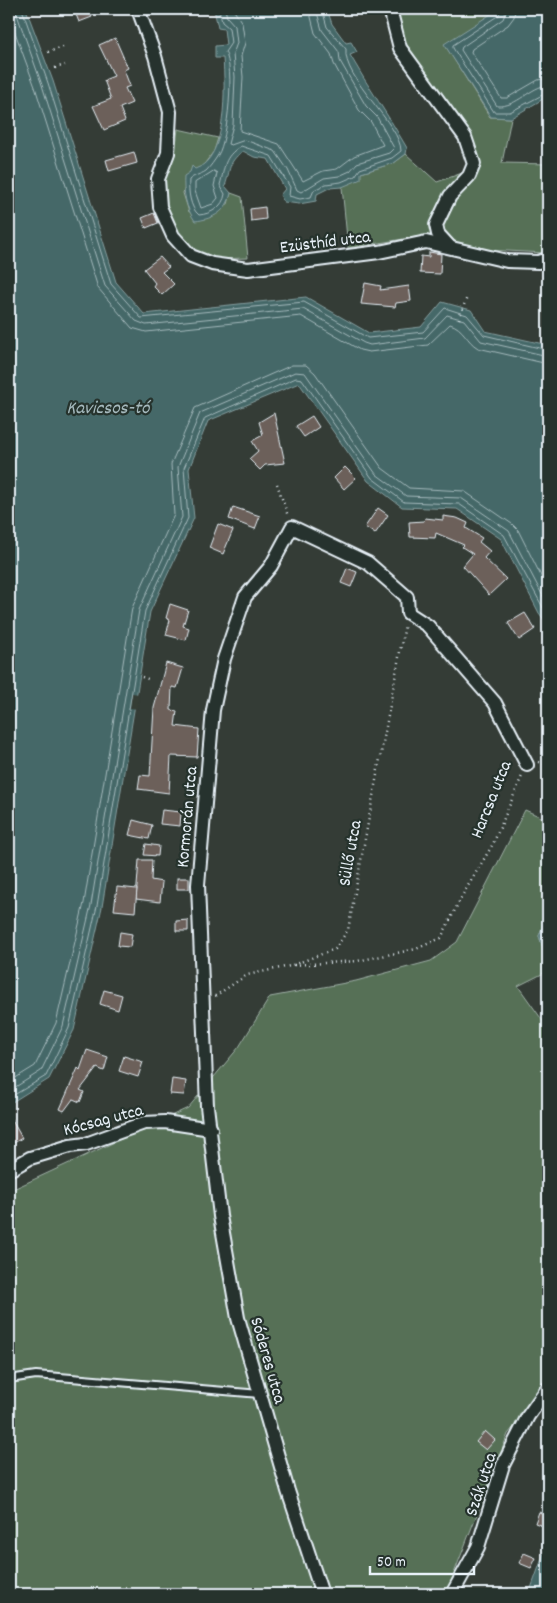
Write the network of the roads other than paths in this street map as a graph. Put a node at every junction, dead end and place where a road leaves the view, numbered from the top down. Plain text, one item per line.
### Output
1 (138, 9) edge
2 (390, 9) edge
3 (449, 246) junction
4 (548, 259) edge
5 (408, 614) joint
6 (527, 765) road end
7 (211, 1129) junction
8 (9, 1170) edge
9 (9, 1379) edge
10 (548, 1388) edge
11 (260, 1394) junction
12 (322, 1594) edge
13 (452, 1594) edge

1 - 3 street, Ezüsthíd utca
2 - 3 street
3 - 4 street, Ezüsthíd utca
5 - 6 street, Harcsa utca
5 - 7 street, Kormorán utca
7 - 8 street, Kócsag utca
7 - 11 street, Sóderes utca
9 - 11 lane
10 - 13 street, Szák utca
11 - 12 street, Sóderes utca

